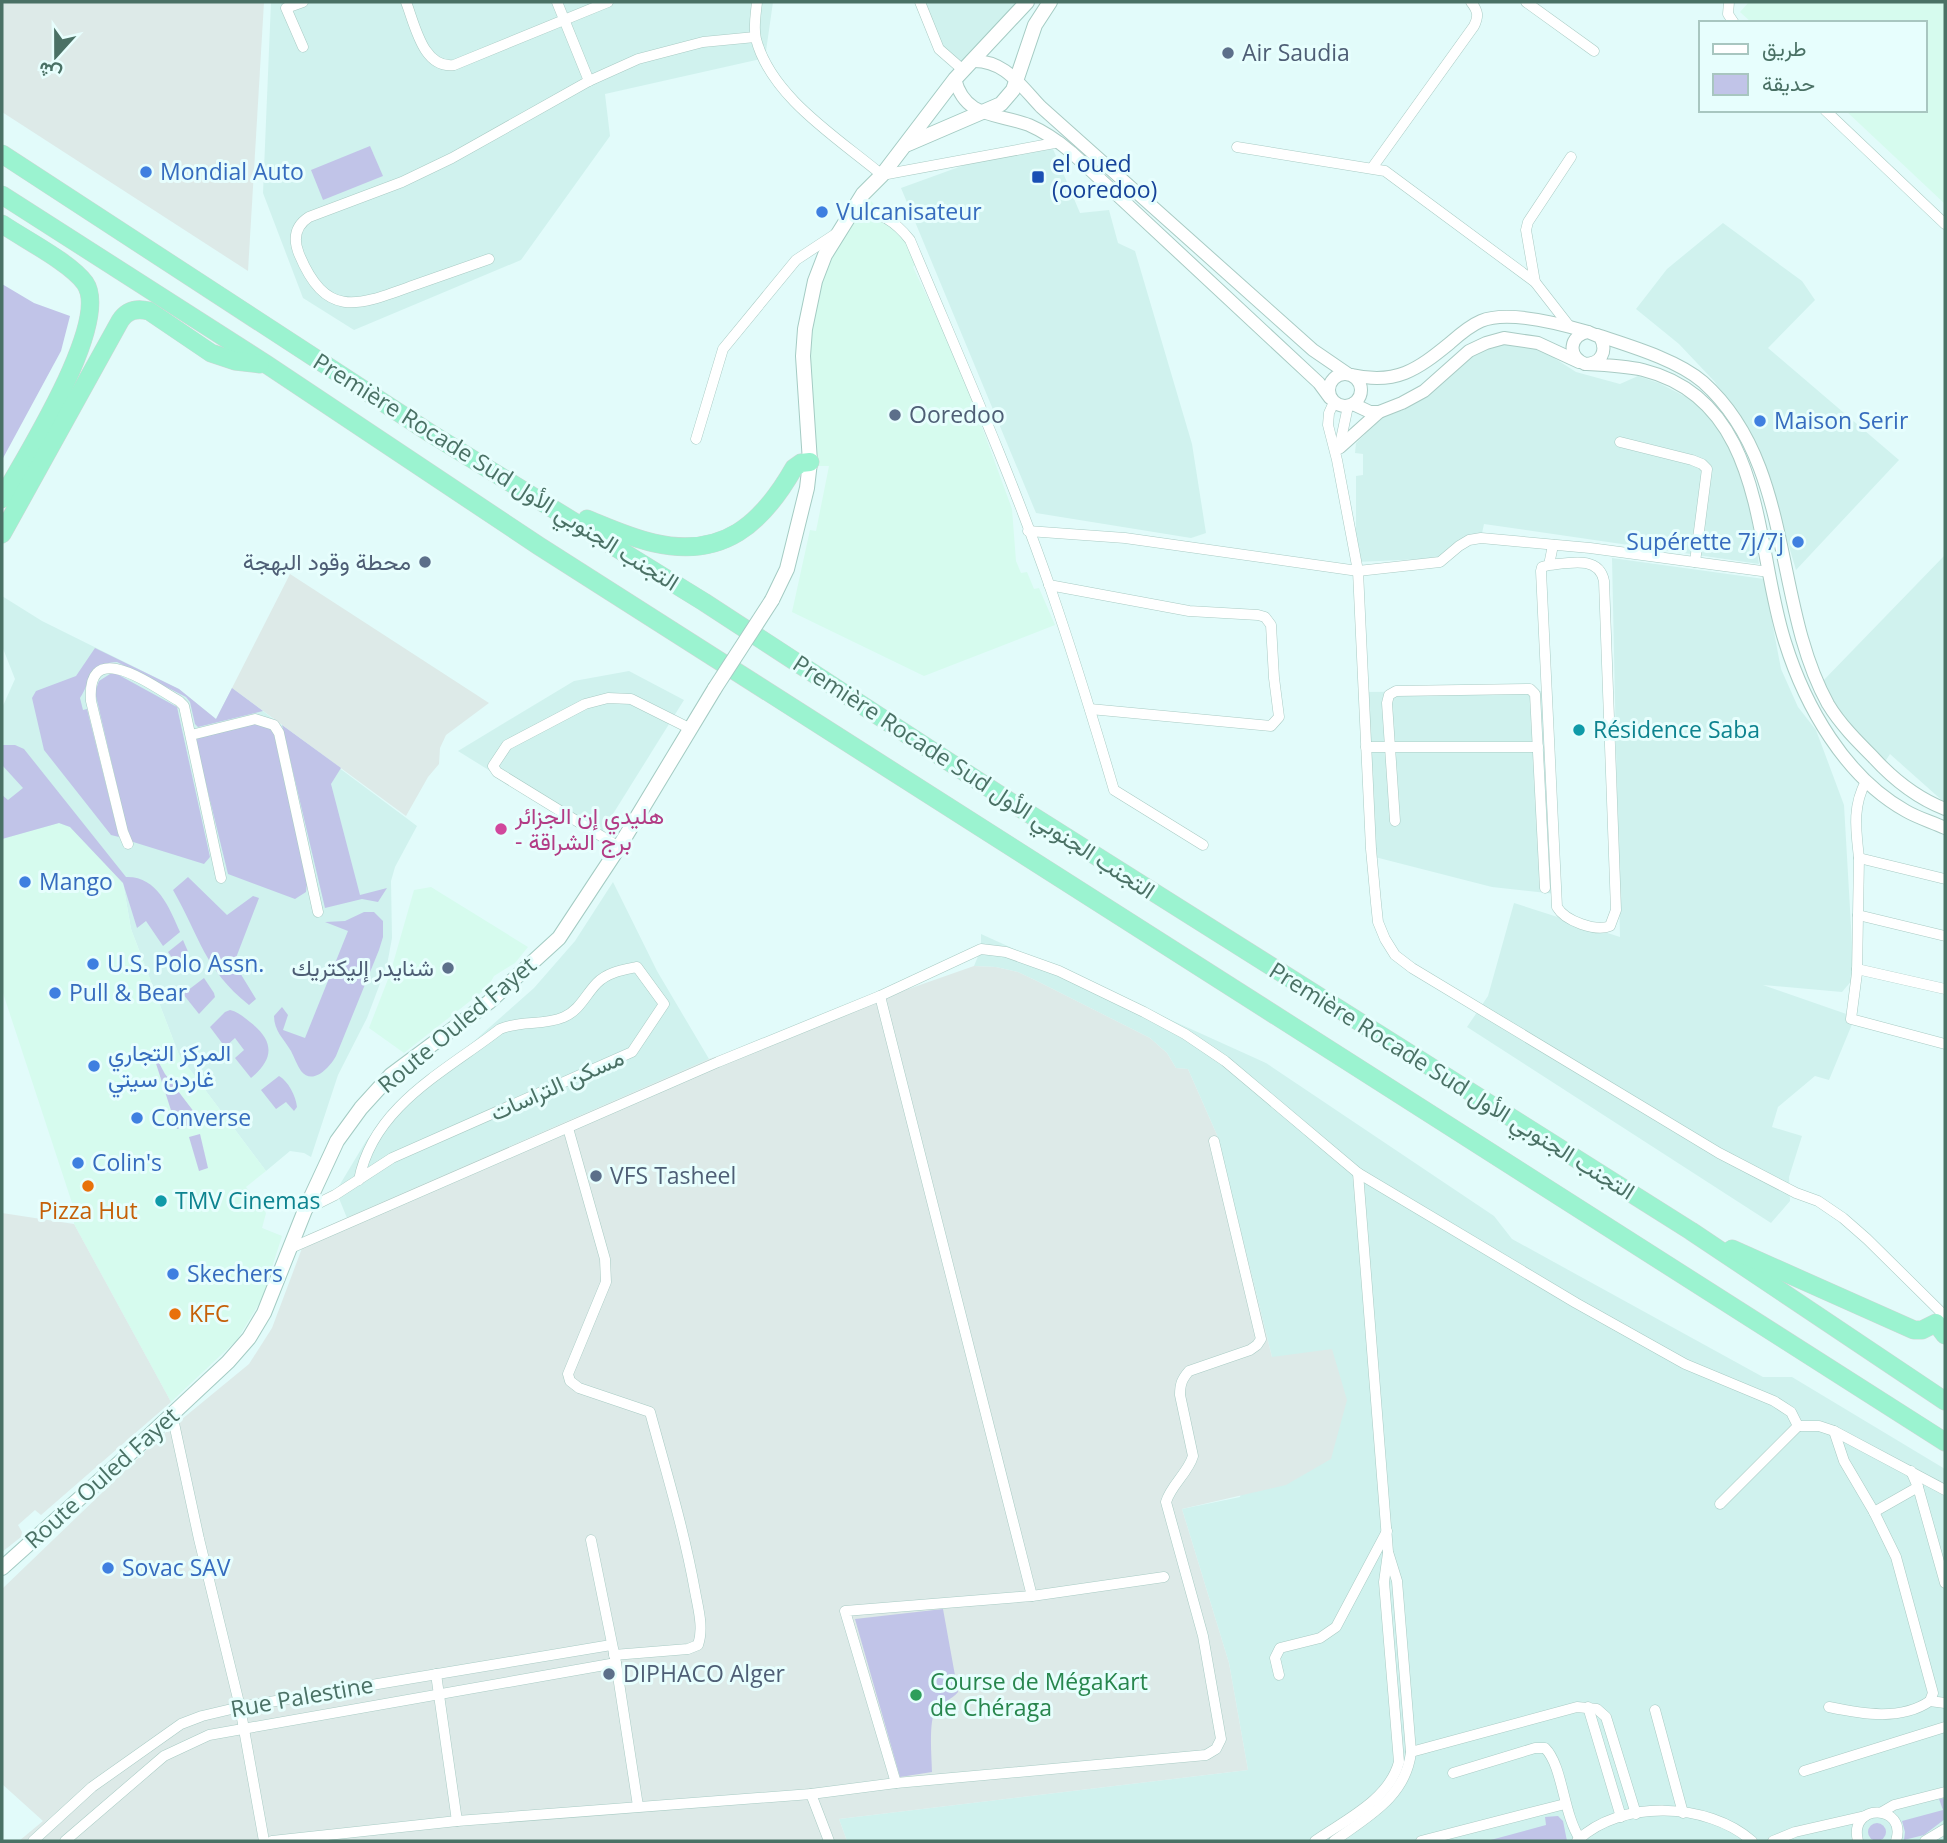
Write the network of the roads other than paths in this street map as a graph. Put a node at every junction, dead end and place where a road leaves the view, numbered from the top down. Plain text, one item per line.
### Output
1 (303, 2) edge
2 (406, 2) edge
3 (556, 2) edge
4 (608, 2) edge
5 (757, 2) edge
6 (920, 2) edge
7 (1027, 2) edge
8 (1050, 2) edge
9 (1471, 2) edge
10 (1526, 2) edge
11 (1729, 2) edge
12 (564, 20) junction
13 (1733, 21) edge
14 (755, 37) junction
15 (303, 47) dead end
16 (1594, 51) dead end
17 (963, 70) junction
18 (1017, 81) junction
19 (589, 82) junction
20 (1827, 112) edge
21 (985, 113) junction
22 (2, 142) edge
23 (1060, 142) junction
24 (903, 146) junction
25 (1237, 147) dead end
26 (2, 154) edge
27 (1571, 158) dead end
28 (1372, 168) junction
29 (882, 175) junction
30 (2, 195) edge
31 (852, 212) junction
32 (2, 224) edge
33 (1945, 224) edge
34 (837, 233) junction
35 (489, 259) dead end
36 (1535, 282) junction
37 (207, 288) junction
38 (1570, 327) junction
39 (1592, 333) junction
40 (1583, 363) junction
41 (266, 365) junction
42 (1350, 375) junction
43 (1332, 400) junction
44 (1351, 405) junction
45 (1379, 412) junction
46 (696, 439) dead end
47 (1620, 442) dead end
48 (1338, 453) junction
49 (810, 462) junction
50 (6, 504) edge
51 (548, 505) junction
52 (1028, 531) junction
53 (2, 534) edge
54 (1552, 545) junction
55 (1695, 562) junction
56 (1549, 565) junction
57 (1358, 571) junction
58 (1769, 572) junction
59 (1049, 585) junction
60 (1090, 709) junction
61 (691, 729) junction
62 (191, 735) junction
63 (1366, 747) junction
64 (1391, 747) junction
65 (1538, 747) junction
66 (1866, 781) junction
67 (1945, 808) edge
68 (1395, 821) dead end
69 (1945, 828) edge
70 (128, 844) dead end
71 (1203, 845) dead end
72 (619, 847) junction
73 (1860, 858) junction
74 (220, 878) dead end
75 (1945, 879) edge
76 (1545, 888) dead end
77 (318, 912) dead end
78 (1858, 915) junction
79 (1945, 936) edge
80 (1857, 969) junction
81 (1945, 989) edge
82 (880, 996) junction
83 (1945, 1044) edge
84 (568, 1128) junction
85 (1213, 1141) dead end
86 (1358, 1173) junction
87 (359, 1180) junction
88 (305, 1210) junction
89 (1690, 1231) junction
90 (291, 1248) junction
91 (1943, 1322) edge
92 (1945, 1401) edge
93 (172, 1414) junction
94 (1798, 1426) junction
95 (1834, 1431) junction
96 (1945, 1441) edge
97 (1911, 1471) junction
98 (1918, 1487) junction
99 (1945, 1490) edge
100 (1720, 1504) dead end
101 (1874, 1512) junction
102 (1387, 1531) junction
103 (591, 1540) dead end
104 (1388, 1552) junction
105 (2, 1568) edge
106 (1164, 1577) dead end
107 (1945, 1583) edge
108 (1032, 1596) junction
109 (613, 1654) junction
110 (436, 1674) junction
111 (1279, 1675) dead end
112 (439, 1694) junction
113 (1930, 1701) junction
114 (1945, 1703) edge
115 (240, 1707) junction
116 (1588, 1707) junction
117 (1829, 1707) dead end
118 (1655, 1710) dead end
119 (1945, 1727) edge
120 (244, 1729) junction
121 (1411, 1752) junction
122 (1804, 1771) dead end
123 (1453, 1773) dead end
124 (896, 1783) junction
125 (1945, 1791) edge
126 (811, 1794) junction
127 (1565, 1804) junction
128 (638, 1806) junction
129 (1882, 1812) junction
130 (1683, 1813) junction
131 (1636, 1814) junction
132 (1865, 1816) junction
133 (1621, 1817) junction
134 (457, 1821) junction
135 (1945, 1829) edge
136 (46, 1838) edge
137 (1578, 1840) edge
138 (33, 1841) edge
139 (65, 1841) edge
140 (264, 1841) edge
141 (272, 1841) edge
142 (829, 1841) edge
143 (1315, 1841) edge
144 (1334, 1841) edge
145 (1421, 1841) edge
146 (1752, 1841) edge
147 (1773, 1841) edge
148 (1858, 1841) edge
149 (1896, 1841) edge
150 (1925, 1841) edge

1 - 15 street
2 - 12 street
3 - 12 street
4 - 12 street
5 - 14 street
6 - 17 street
7 - 17 main road, Route Ouled Fayet
8 - 18 main road
9 - 28 street
10 - 16 street
11 - 13 street
12 - 19 street
14 - 19 street
14 - 29 street
17 - 18 street
17 - 21 street
17 - 24 main road, Route Ouled Fayet
18 - 21 main road
18 - 42 street
19 - 35 street
20 - 33 street
21 - 23 street
21 - 24 main road
22 - 37 highway
23 - 29 street
23 - 43 street
24 - 29 main road, Route Ouled Fayet
25 - 28 street
26 - 37 highway, Première Rocade Sud التجنب الجنوبي الأول
27 - 36 street
28 - 36 street
29 - 31 main road, Route Ouled Fayet
30 - 41 highway, Première Rocade Sud التجنب الجنوبي الأول
31 - 34 main road, Route Ouled Fayet
31 - 52 street
32 - 50 highway
34 - 46 street
34 - 49 main road, Route Ouled Fayet
36 - 38 street
37 - 51 highway, Première Rocade Sud التجنب الجنوبي الأول
38 - 39 street
38 - 42 street
39 - 40 street
39 - 40 street
39 - 67 street
40 - 45 street
40 - 58 street
41 - 50 highway
41 - 96 highway, Première Rocade Sud التجنب الجنوبي الأول
42 - 43 street
42 - 44 street
43 - 44 street
43 - 48 street
44 - 45 street
44 - 48 street
45 - 48 street
47 - 55 street
48 - 57 street
49 - 51 highway
49 - 61 main road, Route Ouled Fayet, bridge
50 - 53 highway
51 - 89 highway, Première Rocade Sud التجنب الجنوبي الأول
52 - 57 street
52 - 59 street
54 - 55 street
54 - 56 street
54 - 57 street
55 - 58 street
56 - 56 street
57 - 63 street
58 - 66 street
59 - 60 street
59 - 60 street
60 - 71 street
61 - 72 main road, Route Ouled Fayet
61 - 72 street
62 - 70 street
62 - 74 street
62 - 77 street
63 - 64 street
63 - 91 street
64 - 65 street
64 - 65 street
64 - 68 street
65 - 76 street
66 - 69 street
66 - 73 street
72 - 88 main road, Route Ouled Fayet
73 - 75 street
73 - 78 street
78 - 79 street
78 - 80 street
80 - 81 street
80 - 83 street
82 - 84 street
82 - 86 street
82 - 108 street
84 - 90 street
84 - 109 street
85 - 124 street
86 - 94 street
86 - 102 street
87 - 87 street, مسكن التراسات
87 - 88 street, مسكن التراسات
88 - 90 main road, Route Ouled Fayet
89 - 91 highway
89 - 92 highway, Première Rocade Sud التجنب الجنوبي الأول
90 - 93 main road, Route Ouled Fayet
93 - 105 main road, Route Ouled Fayet
93 - 115 street
94 - 95 street
94 - 100 street
95 - 97 street
95 - 101 street
97 - 98 street
97 - 99 street
98 - 101 street
98 - 107 street
101 - 113 street
102 - 104 street
102 - 111 street
103 - 109 street
104 - 121 street
104 - 143 street
106 - 108 street
108 - 124 street
109 - 110 street, Rue Palestine
109 - 112 street, Rue Palestine
109 - 128 street
110 - 112 street
110 - 115 street, Rue Palestine
112 - 120 street, Rue Palestine
112 - 134 street
113 - 114 street
113 - 117 street
115 - 120 street
115 - 136 street, Rue Palestine
116 - 121 street
116 - 131 street
116 - 133 street
118 - 130 street
119 - 122 street
120 - 139 street, Rue Palestine
120 - 140 street
121 - 144 street
123 - 127 street
124 - 126 street
125 - 129 street
126 - 128 street
126 - 142 street
127 - 137 street
127 - 145 street
128 - 134 street
129 - 132 street
129 - 149 street
130 - 131 street
130 - 146 street
131 - 133 street
132 - 147 street
132 - 148 street
133 - 137 street
134 - 141 street
135 - 150 street
136 - 138 street, Rue Palestine

